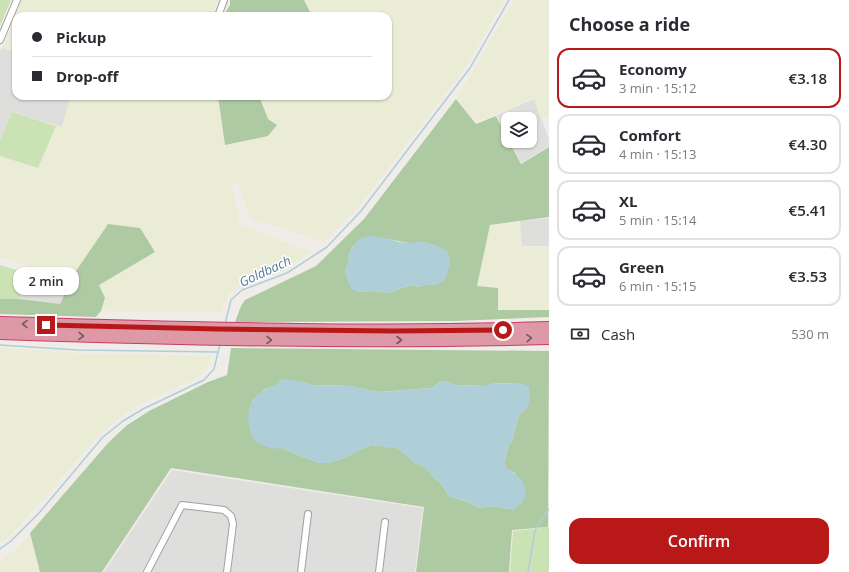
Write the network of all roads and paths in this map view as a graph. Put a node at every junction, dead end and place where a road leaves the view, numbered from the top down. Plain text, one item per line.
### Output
1 (17, 0) edge
2 (224, 0) edge
3 (220, 12) edge
4 (0, 40) edge
5 (0, 323) edge
6 (549, 328) edge
7 (0, 333) edge
8 (216, 334) junction
9 (232, 334) junction
10 (549, 338) edge
11 (308, 514) dead end
12 (385, 522) dead end
13 (147, 572) edge
14 (227, 572) edge
15 (301, 572) edge
16 (379, 572) edge

1 - 4 street
2 - 3 street
8 -> 5 highway
6 - 9 highway
7 -> 8 highway
8 - 9 highway
9 -> 10 highway
11 - 15 street
12 - 16 street
13 - 14 street

